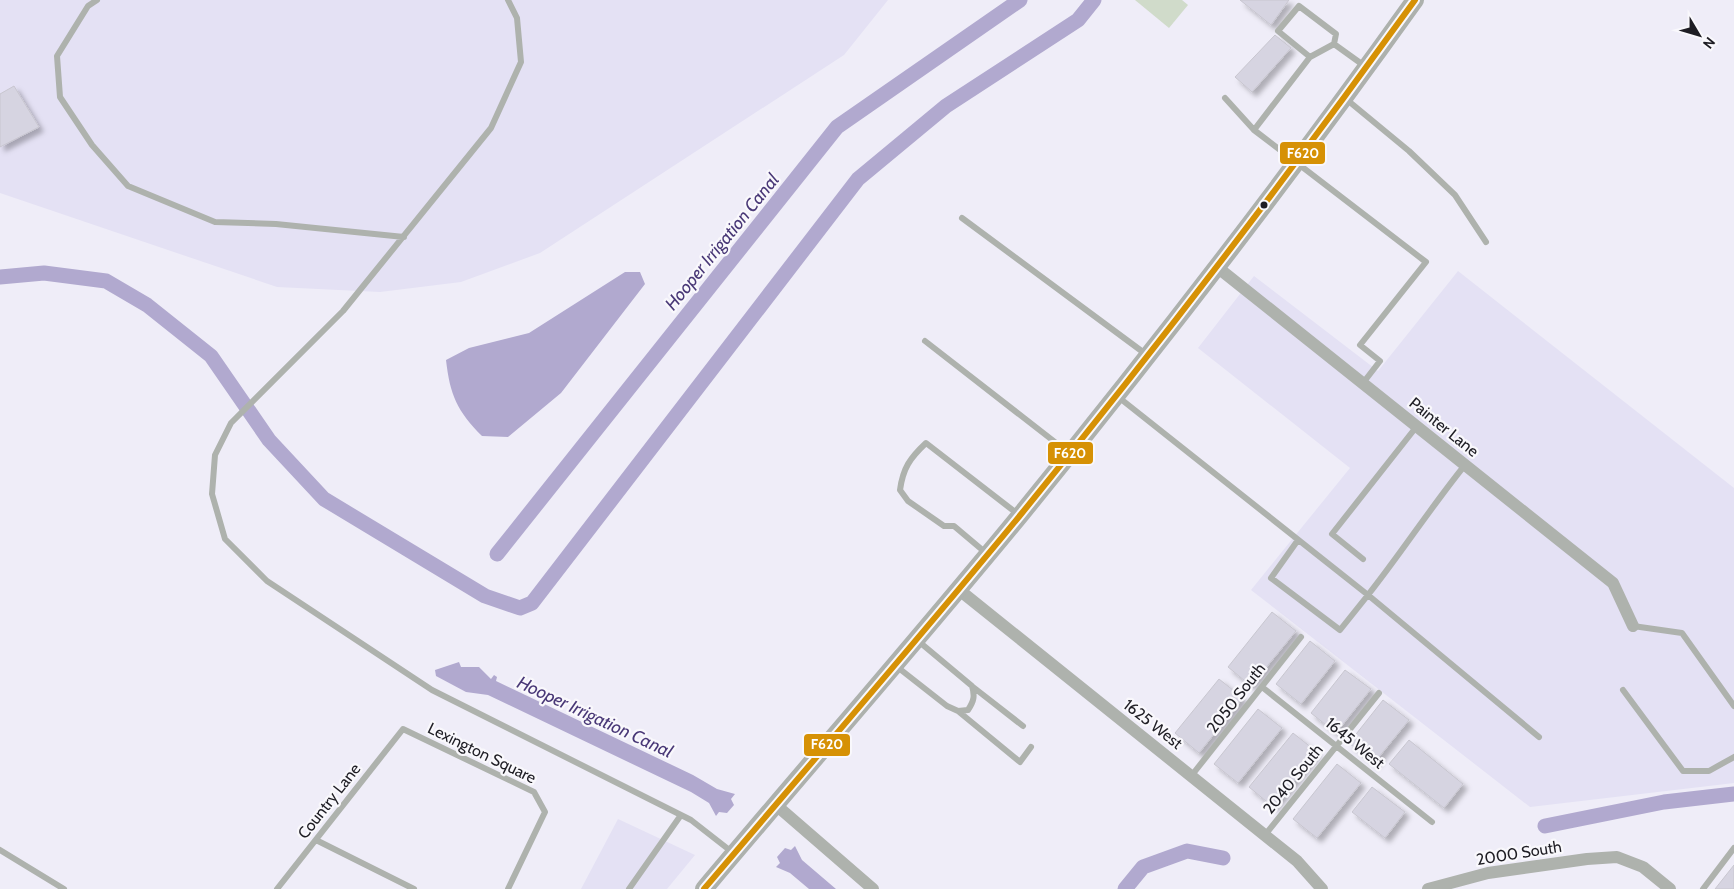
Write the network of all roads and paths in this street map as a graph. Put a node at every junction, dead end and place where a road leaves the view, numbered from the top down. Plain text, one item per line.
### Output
1 (97, 0) edge
2 (508, 0) edge
3 (1415, 0) edge
4 (1334, 44) junction
5 (1310, 57) junction
6 (1367, 67) junction
7 (1224, 98) dead end
8 (1345, 98) junction
9 (1254, 130) junction
10 (1296, 162) junction
11 (962, 218) dead end
12 (404, 237) junction
13 (1486, 242) dead end
14 (1217, 267) junction
15 (925, 341) dead end
16 (1148, 356) junction
17 (1363, 383) junction
18 (1117, 395) junction
19 (1417, 426) junction
20 (1070, 454) junction
21 (1465, 465) junction
22 (1020, 516) junction
23 (1298, 540) junction
24 (988, 554) junction
25 (1363, 559) dead end
26 (958, 590) junction
27 (1368, 596) junction
28 (1633, 626) joint
29 (1301, 638) dead end
30 (916, 639) junction
31 (895, 665) junction
32 (972, 686) junction
33 (1262, 687) junction
34 (1623, 690) dead end
35 (1379, 693) dead end
36 (1734, 706) edge
37 (958, 712) junction
38 (1023, 726) dead end
39 (403, 729) joint
40 (1539, 737) dead end
41 (1336, 746) junction
42 (1031, 747) dead end
43 (1734, 757) edge
44 (1192, 775) junction
45 (776, 805) junction
46 (681, 815) junction
47 (1432, 822) dead end
48 (1265, 835) junction
49 (316, 840) junction
50 (1734, 848) edge
51 (0, 850) edge
52 (734, 853) junction
53 (64, 889) edge
54 (277, 889) edge
55 (414, 889) edge
56 (508, 889) edge
57 (629, 889) edge
58 (704, 889) edge
59 (873, 889) edge
60 (1322, 889) edge
61 (1428, 889) edge
62 (1670, 889) edge
63 (1703, 889) edge

1 - 12 lane
2 - 12 lane
3 - 6 main road
4 - 5 lane
4 - 5 lane
4 - 6 lane
5 - 9 lane
6 - 8 main road
7 - 9 lane
8 - 10 main road
8 - 13 lane
9 - 10 lane
10 - 14 main road
10 - 17 lane
11 - 16 lane
12 - 46 lane
14 - 16 main road
14 - 17 street, Painter Lane
15 - 20 lane
16 - 18 main road
17 - 19 street, Painter Lane
18 - 20 main road
18 - 23 lane
19 - 21 street, Painter Lane
19 - 25 lane
20 - 22 main road
21 - 27 lane
21 - 28 street, Painter Lane
22 - 24 main road
22 - 24 lane
23 - 27 lane
23 - 27 lane
24 - 26 main road
26 - 30 main road
26 - 44 street, 1625 West
27 - 40 lane
28 - 36 lane
29 - 33 lane, 2050 South
30 - 31 main road
30 - 32 lane
31 - 37 lane
31 - 45 main road
32 - 37 lane
32 - 38 lane
33 - 41 lane, 1645 West
33 - 44 lane, 2050 South
34 - 43 lane
35 - 41 lane, 2040 South
37 - 42 lane
39 - 49 lane, Country Lane
39 - 56 lane, Lexington Square
41 - 47 lane, 1645 West
41 - 48 lane, 2040 South
44 - 48 street, 1625 West
45 - 52 main road
45 - 59 street
46 - 52 lane
46 - 57 lane
48 - 60 street, 1625 West
49 - 54 lane, Country Lane
49 - 55 lane
50 - 63 lane
51 - 53 lane
52 - 58 main road
61 - 62 street, 2000 South

